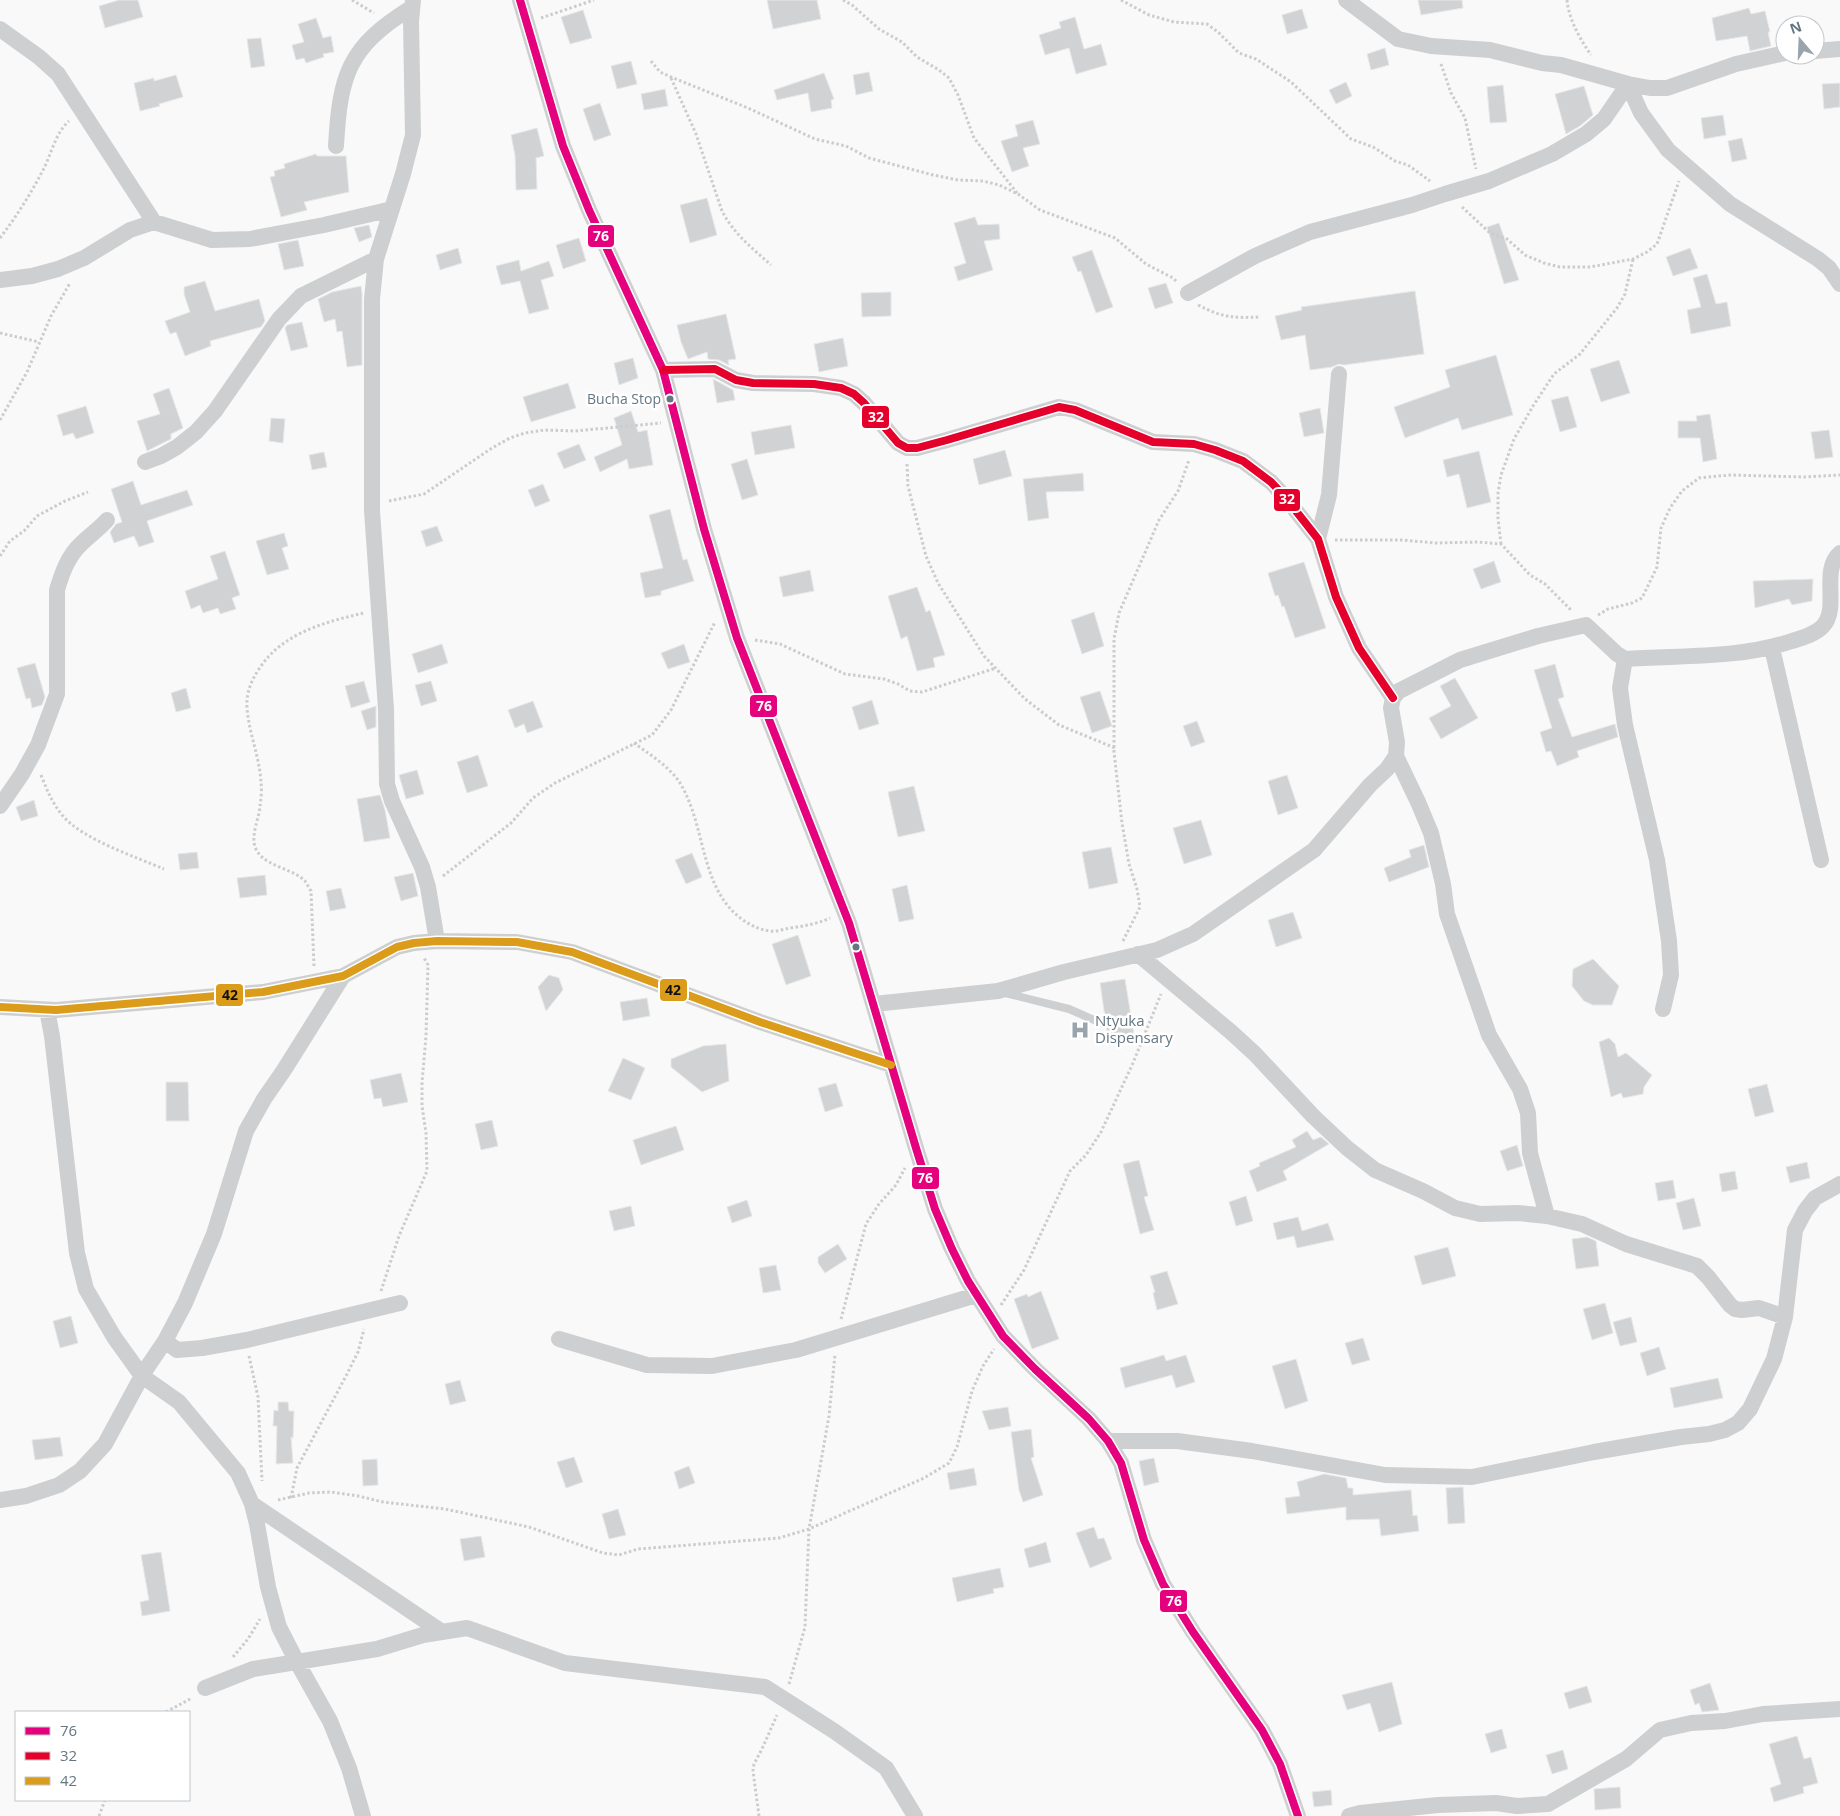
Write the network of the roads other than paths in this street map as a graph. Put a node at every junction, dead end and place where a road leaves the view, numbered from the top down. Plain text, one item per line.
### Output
1 (520, 0) edge
2 (1346, 0) edge
3 (412, 4) edge
4 (0, 29) edge
5 (1840, 49) edge
6 (1825, 50) edge
7 (1775, 55) edge
8 (1628, 84) junction
9 (336, 146) dead end
10 (392, 209) junction
11 (154, 222) junction
12 (376, 259) junction
13 (0, 280) edge
14 (1840, 284) edge
15 (1188, 293) road end
16 (663, 370) junction
17 (1339, 374) dead end
18 (146, 462) dead end
19 (107, 520) dead end
20 (1318, 539) junction
21 (1840, 553) edge
22 (1772, 648) junction
23 (1625, 659) junction
24 (1393, 698) junction
25 (1396, 756) junction
26 (0, 806) edge
27 (1821, 860) dead end
28 (437, 941) junction
29 (1138, 954) junction
30 (343, 976) junction
31 (998, 991) junction
32 (874, 1004) junction
33 (0, 1007) edge
34 (1663, 1008) dead end
35 (47, 1010) junction
36 (1101, 1023) dead end
37 (891, 1065) junction
38 (1840, 1184) edge
39 (1547, 1216) junction
40 (976, 1295) junction
41 (400, 1303) dead end
42 (1785, 1317) junction
43 (559, 1339) dead end
44 (165, 1341) junction
45 (142, 1376) junction
46 (1108, 1441) junction
47 (0, 1500) edge
48 (257, 1503) junction
49 (442, 1632) junction
50 (297, 1662) junction
51 (205, 1688) road end
52 (1840, 1709) edge
53 (1519, 1811) edge
54 (364, 1816) edge
55 (915, 1816) edge
56 (1298, 1816) edge
57 (1349, 1816) edge

1 - 16 street
2 - 8 street
3 - 9 street
3 - 10 street
4 - 11 street
5 - 6 street
7 - 8 street
8 - 14 street
8 - 15 street
10 - 11 street
10 - 12 street
11 - 13 street
12 - 18 street
12 - 28 street
16 - 20 street
16 - 32 street
17 - 20 street
19 - 26 street
20 - 24 street
21 - 22 street
22 - 23 street
22 - 27 street
23 - 24 street
23 - 34 street
24 - 25 street
25 - 29 street
25 - 39 street
28 - 30 street
28 - 37 street
29 - 31 street
29 - 39 street
30 - 35 street
30 - 44 street
31 - 32 street
31 - 36 lane
32 - 37 street
33 - 35 street
35 - 45 street
37 - 40 street
38 - 42 street
39 - 42 street
40 - 43 street
40 - 46 street
41 - 44 street
42 - 46 street
44 - 45 street
45 - 47 street
45 - 48 street
46 - 56 street
48 - 49 street
48 - 50 street
49 - 50 street
49 - 55 street
50 - 51 street
50 - 54 street
52 - 53 street
53 - 57 street

